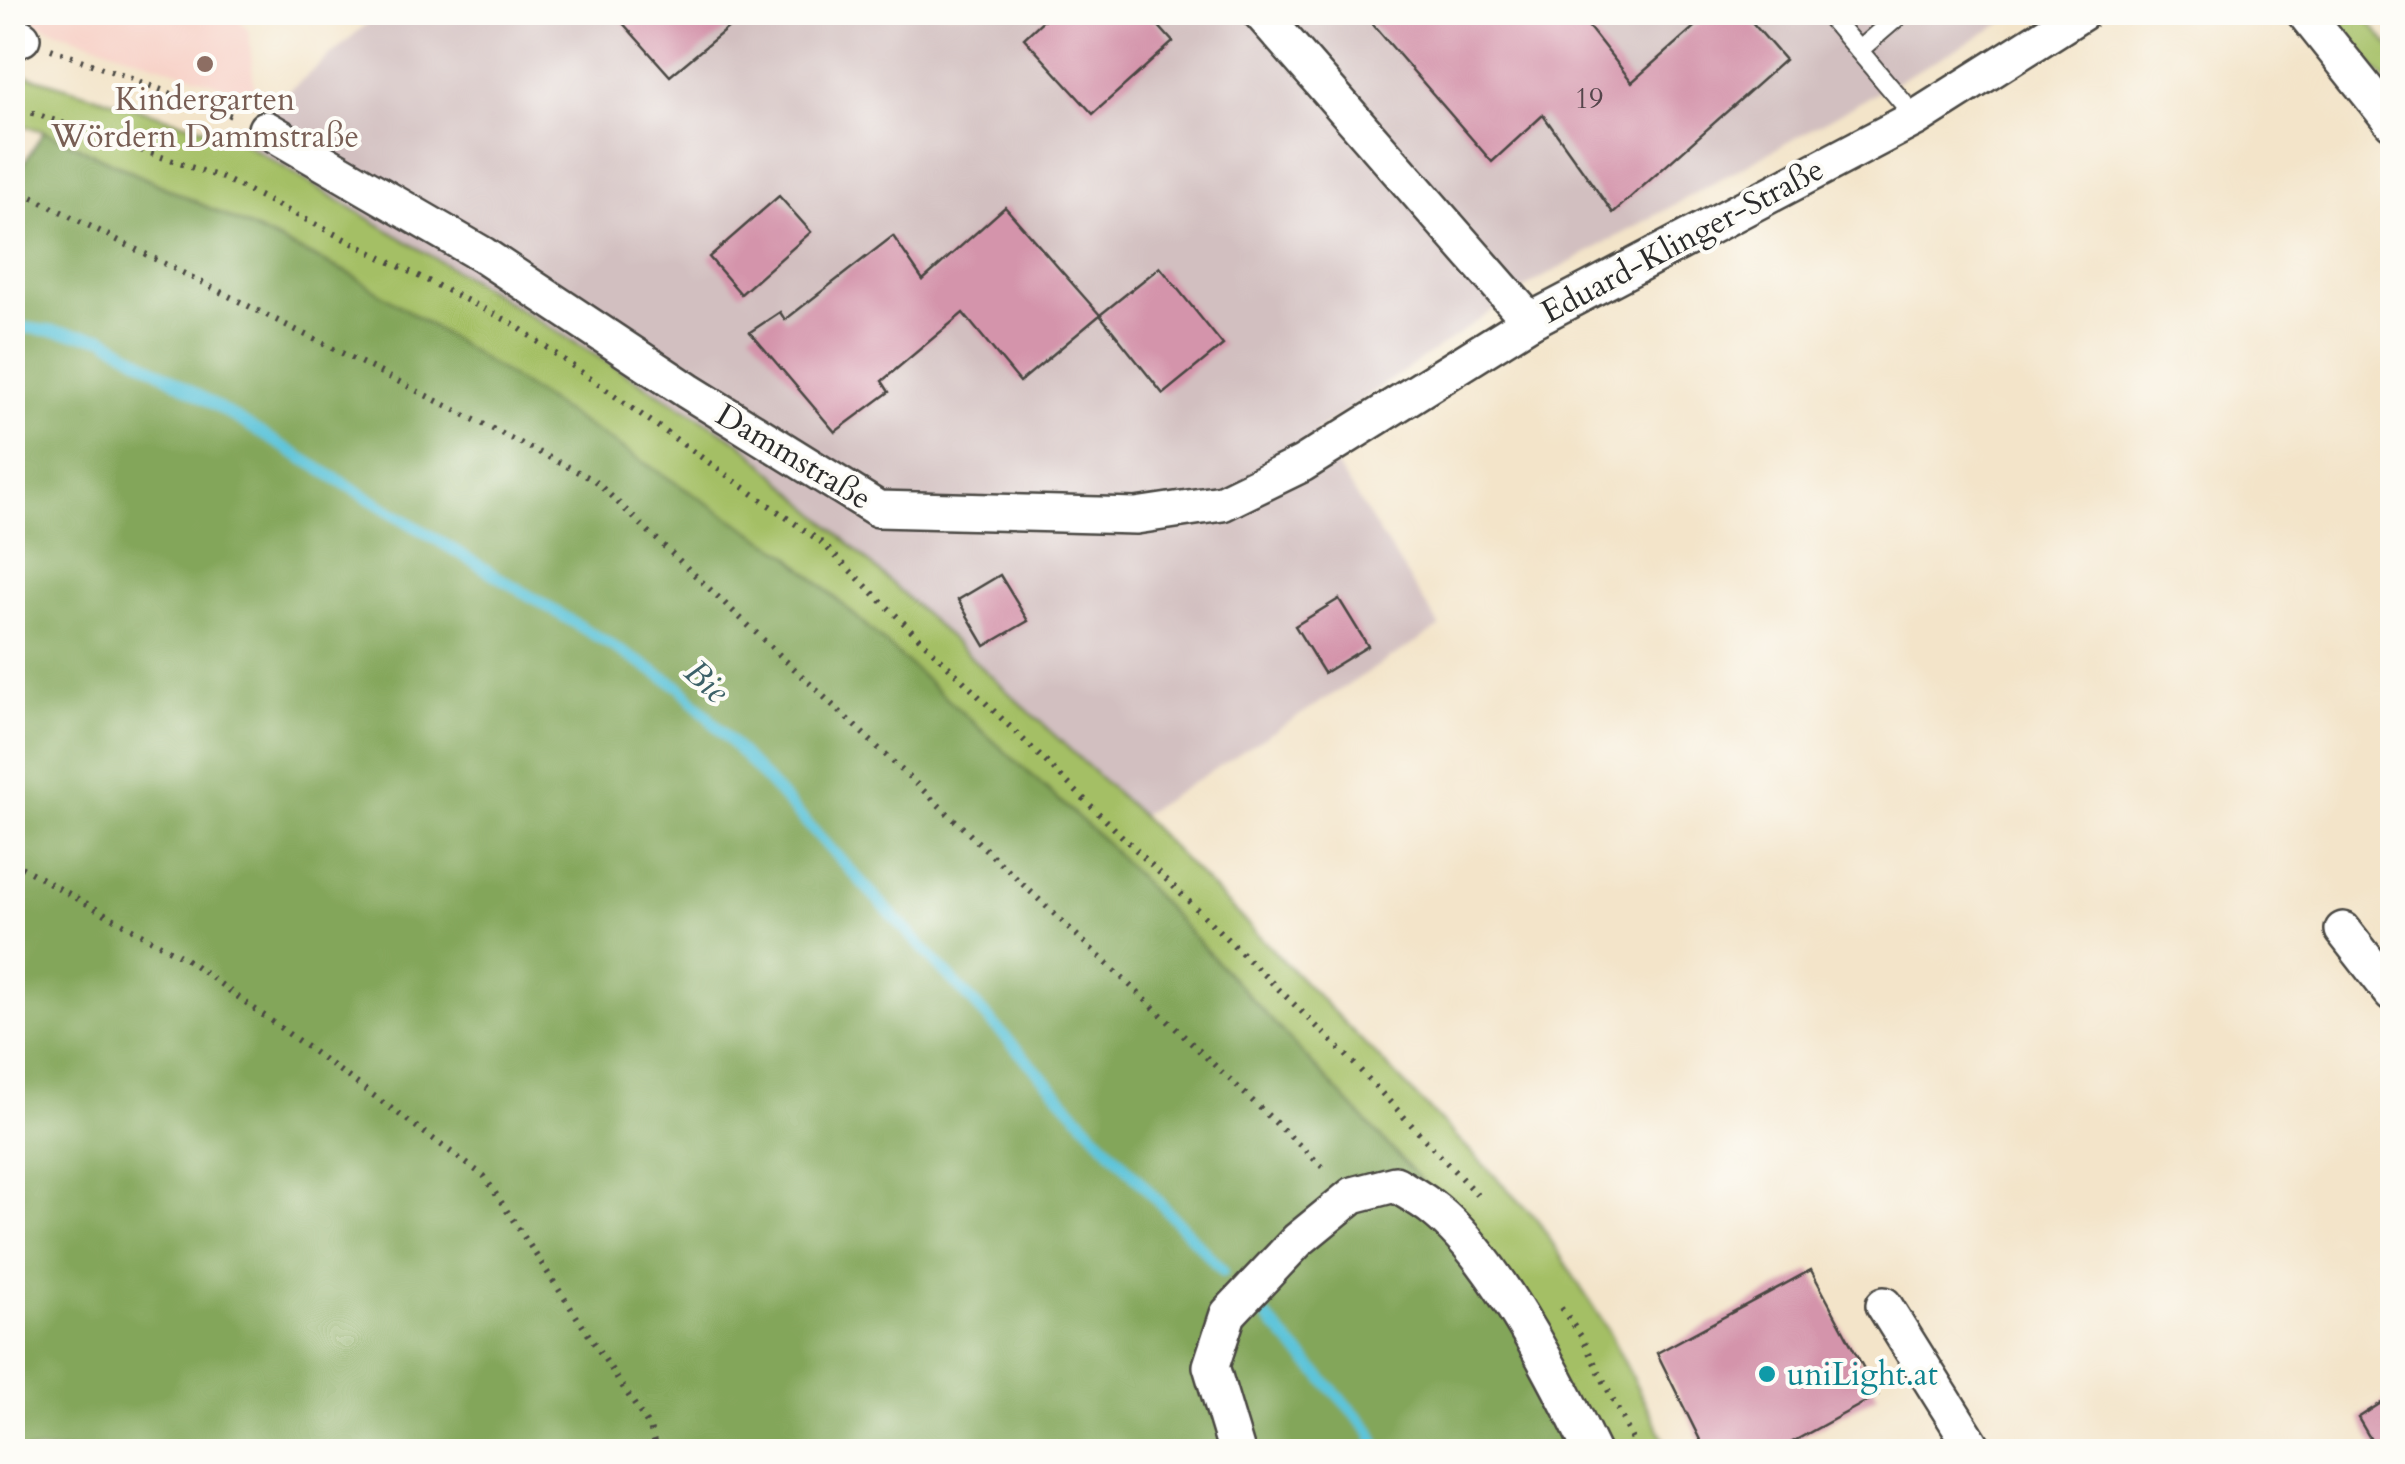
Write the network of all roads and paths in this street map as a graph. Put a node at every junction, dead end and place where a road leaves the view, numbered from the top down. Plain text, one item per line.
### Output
1 (1260, 12) edge
2 (1826, 12) edge
3 (1903, 12) edge
4 (2083, 12) edge
5 (2304, 12) edge
6 (17, 37) edge
7 (1858, 50) junction
8 (12, 106) edge
9 (1916, 118) junction
10 (2392, 122) edge
11 (266, 129) joint
12 (12, 193) edge
13 (1530, 321) junction
14 (12, 862) edge
15 (2343, 930) dead end
16 (2392, 993) edge
17 (1353, 1196) junction
18 (1480, 1199) dead end
19 (1559, 1305) dead end
20 (1884, 1306) dead end
21 (657, 1452) edge
22 (1238, 1452) edge
23 (1592, 1452) edge
24 (1639, 1452) edge
25 (1976, 1452) edge

1 - 13 street, Eduard-Klinger-Straße
2 - 7 lane
3 - 7 lane
4 - 9 street, Eduard-Klinger-Straße
5 - 10 street
6 - 11 path
7 - 9 lane
8 - 18 path
9 - 13 street, Eduard-Klinger-Straße
11 - 13 street, Dammstraße
12 - 17 path
14 - 21 path
15 - 16 street
17 - 22 street
17 - 23 street
19 - 24 path
20 - 25 street

